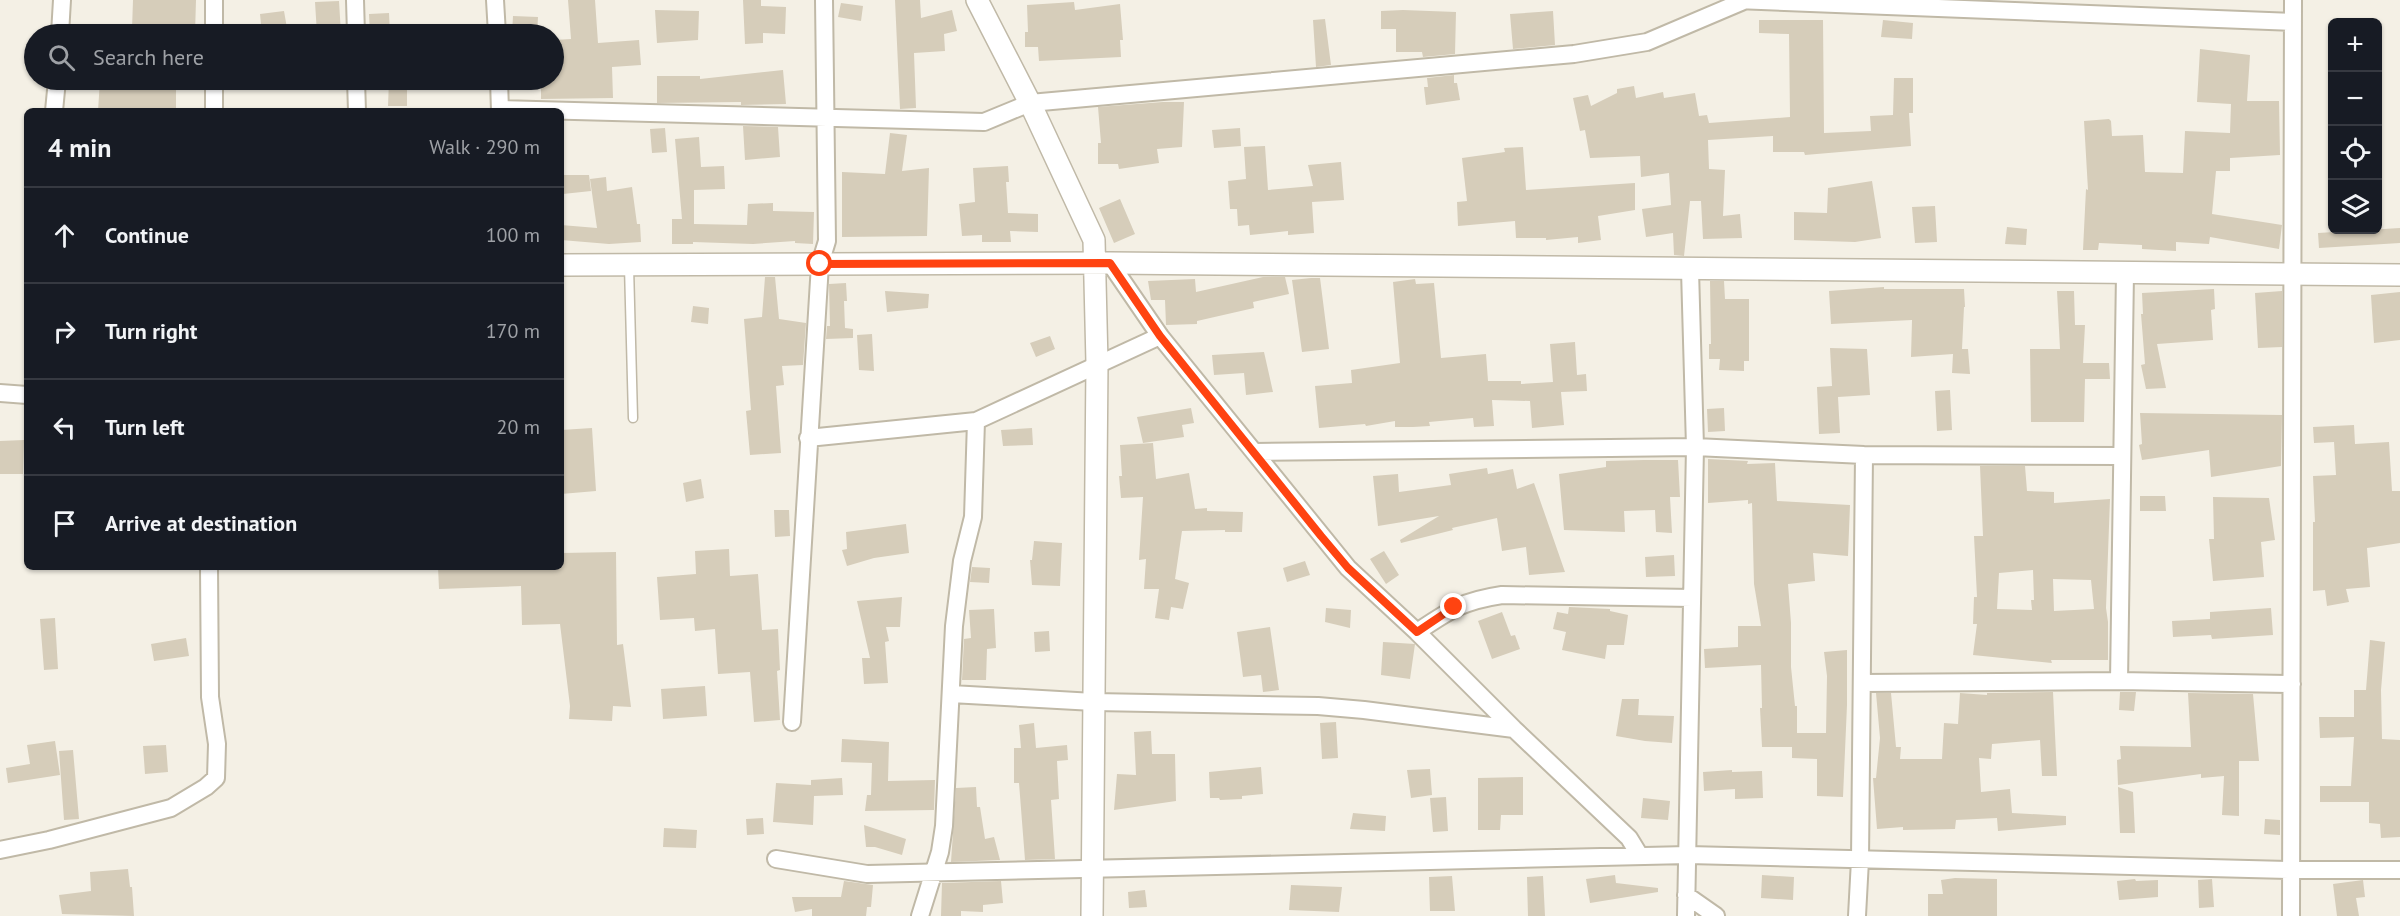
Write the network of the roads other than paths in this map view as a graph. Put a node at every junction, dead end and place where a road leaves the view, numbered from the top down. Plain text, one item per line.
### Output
1 (62, 0) edge
2 (214, 0) edge
3 (355, 0) edge
4 (495, 0) edge
5 (824, 0) edge
6 (977, 0) edge
7 (1732, 0) edge
8 (1746, 0) edge
9 (2293, 0) edge
10 (2293, 22) junction
11 (61, 24) edge
12 (214, 24) edge
13 (356, 24) edge
14 (496, 24) edge
15 (56, 90) edge
16 (214, 90) edge
17 (356, 90) edge
18 (499, 90) edge
19 (1030, 103) junction
20 (54, 108) edge
21 (214, 108) edge
22 (357, 108) edge
23 (500, 108) edge
24 (564, 112) edge
25 (826, 119) junction
26 (1102, 263) junction
27 (820, 264) junction
28 (564, 265) edge
29 (629, 266) junction
30 (1690, 270) junction
31 (2125, 273) junction
32 (2293, 274) junction
33 (2400, 275) edge
34 (1160, 336) junction
35 (1097, 363) junction
36 (0, 393) edge
37 (24, 395) edge
38 (633, 418) dead end
39 (976, 421) junction
40 (808, 438) junction
41 (1695, 447) junction
42 (1254, 452) junction
43 (1864, 455) junction
44 (2122, 456) junction
45 (209, 570) edge
46 (1692, 598) junction
47 (1417, 632) junction
48 (2119, 681) junction
49 (1862, 683) junction
50 (2292, 684) junction
51 (951, 694) junction
52 (1094, 702) junction
53 (792, 722) dead end
54 (1514, 729) junction
55 (0, 850) edge
56 (1688, 855) junction
57 (1640, 856) junction
58 (776, 859) dead end
59 (1860, 860) junction
60 (1092, 868) junction
61 (2292, 870) junction
62 (2400, 870) edge
63 (934, 872) junction
64 (1686, 895) junction
65 (920, 916) edge
66 (1092, 916) edge
67 (1686, 916) edge
68 (1716, 916) edge
69 (1857, 916) edge
70 (2291, 916) edge

1 - 11 street
2 - 12 street
3 - 13 street
4 - 14 street
5 - 25 street
6 - 19 street
7 - 8 street
8 - 10 street
8 - 19 street
9 - 10 street
10 - 32 street
15 - 20 street
16 - 21 street
17 - 22 street
18 - 23 street
19 - 25 street
19 - 26 street
24 - 25 street
25 - 27 street
26 - 27 street
26 - 30 street
26 - 34 street
26 - 35 street
27 - 29 street
27 - 40 street
28 - 29 street
29 - 38 lane
30 - 31 street
30 - 41 street
31 - 32 street
31 - 44 street
32 - 33 street
32 - 50 street
34 - 35 street
34 - 42 street
35 - 39 street
35 - 52 street
36 - 37 street
39 - 40 street
39 - 51 street
40 - 53 street
41 - 42 street
41 - 43 street
41 - 46 street
42 - 47 street
43 - 44 street
43 - 49 street
44 - 48 street
45 - 55 street
46 - 47 street
46 - 56 street
47 - 54 street
48 - 49 street
48 - 50 street
49 - 59 street
50 - 61 street
51 - 52 street
51 - 63 street
52 - 54 street
52 - 60 street
54 - 57 street
56 - 57 street
56 - 59 street
56 - 64 street
57 - 60 street
58 - 63 street
59 - 61 street
59 - 69 street
60 - 63 street
60 - 66 street
61 - 62 street
61 - 70 street
63 - 65 street
64 - 67 street
64 - 68 street

